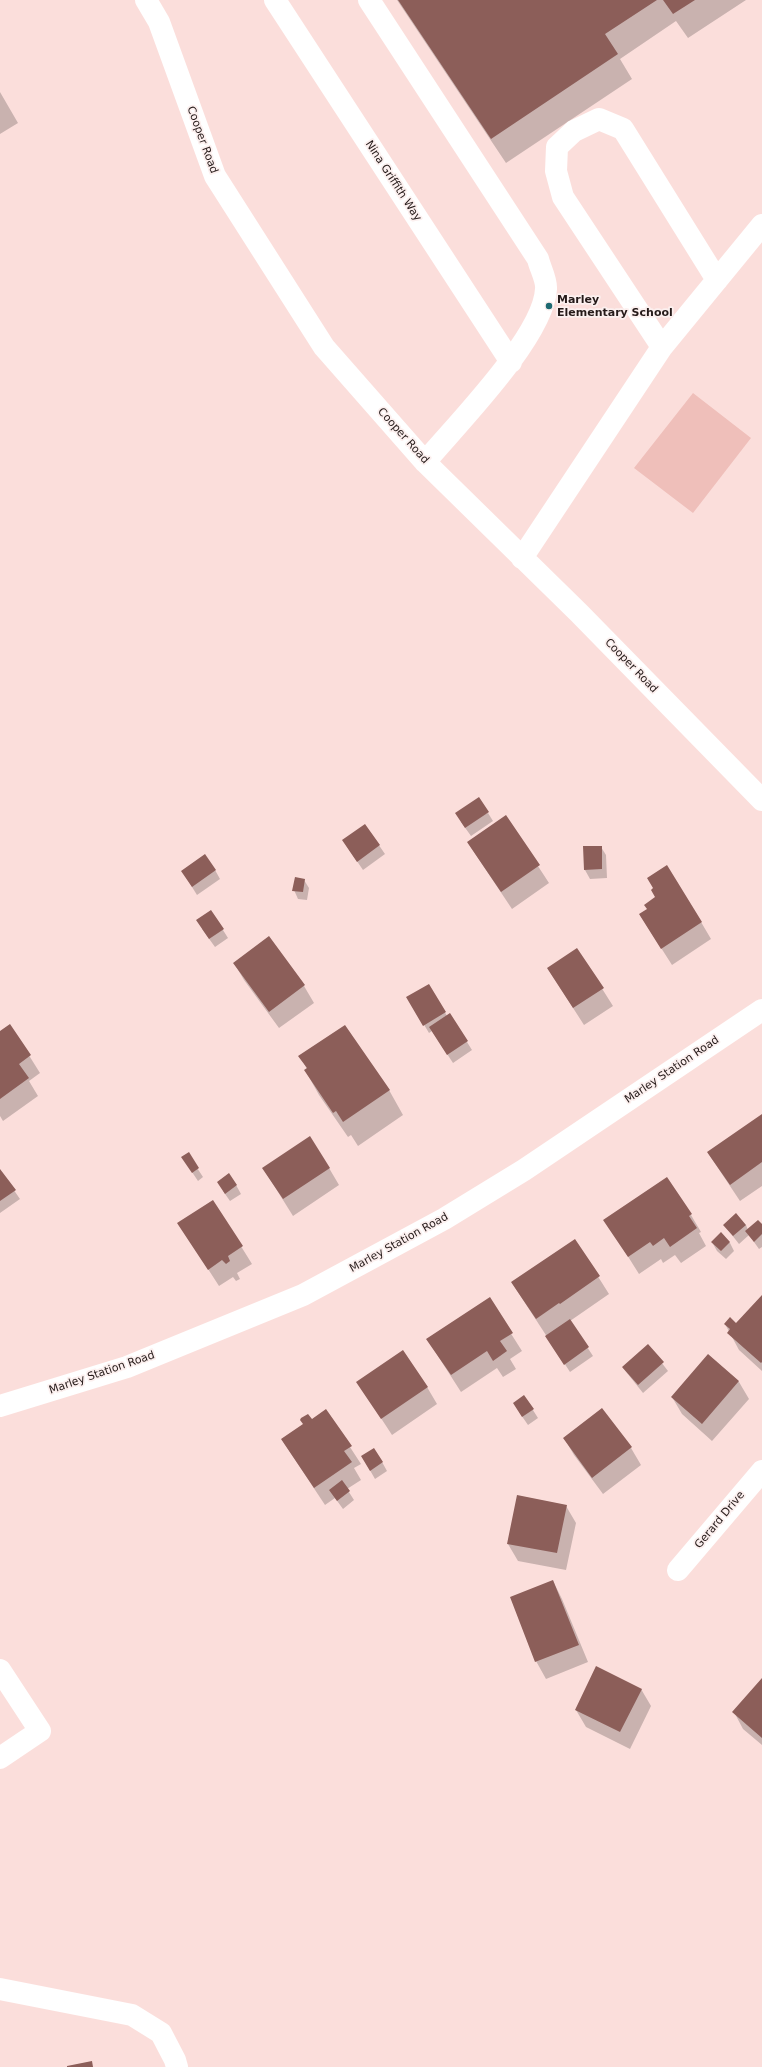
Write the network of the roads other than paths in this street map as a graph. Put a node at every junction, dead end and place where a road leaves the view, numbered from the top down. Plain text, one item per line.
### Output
1 (146, 0) edge
2 (275, 0) edge
3 (369, 0) edge
4 (762, 225) edge
5 (717, 280) junction
6 (662, 347) junction
7 (510, 362) junction
8 (425, 462) junction
9 (522, 558) junction
10 (762, 800) edge
11 (762, 1010) edge
12 (0, 1406) edge
13 (762, 1471) edge
14 (678, 1570) dead end
15 (0, 1670) edge
16 (0, 1758) edge
17 (0, 1990) edge
18 (177, 2067) edge

1 - 8 street, Cooper Road
2 - 7 street, Nina Griffith Way
3 - 7 street
4 - 5 street
5 - 6 street
5 - 6 street
6 - 9 street
7 - 8 street
8 - 9 street, Cooper Road
9 - 10 street, Cooper Road
11 - 12 street, Marley Station Road
13 - 14 street, Gerard Drive
15 - 16 street
17 - 18 street

